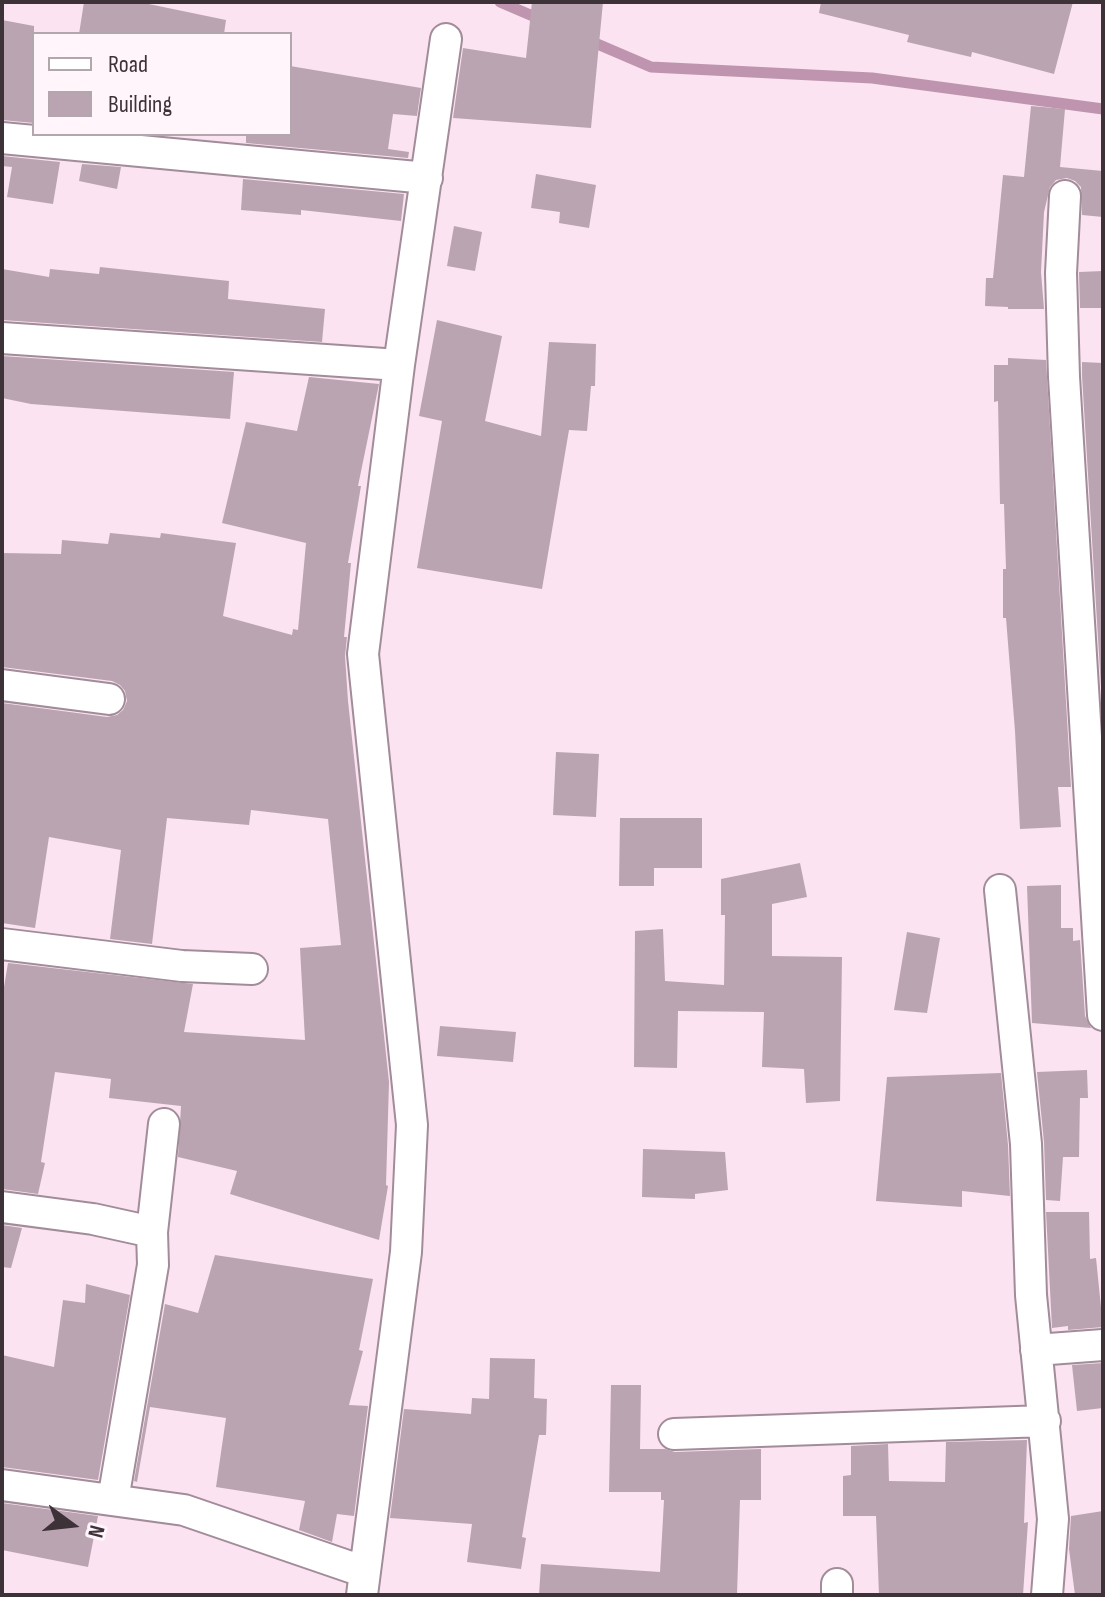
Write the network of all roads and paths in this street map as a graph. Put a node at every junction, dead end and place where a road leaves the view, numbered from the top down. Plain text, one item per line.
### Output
1 (446, 39) dead end
2 (2, 138) edge
3 (427, 178) junction
4 (1065, 196) dead end
5 (2, 338) edge
6 (399, 365) junction
7 (2, 685) edge
8 (109, 699) dead end
9 (1000, 890) dead end
10 (2, 944) edge
11 (252, 969) dead end
12 (1103, 1015) edge
13 (164, 1124) dead end
14 (2, 1207) edge
15 (152, 1232) junction
16 (1103, 1345) edge
17 (1036, 1350) junction
18 (1045, 1421) junction
19 (674, 1434) dead end
20 (2, 1485) edge
21 (113, 1500) junction
22 (363, 1583) edge
23 (1047, 1595) edge

1 - 3 street
2 - 3 street
3 - 6 street
4 - 12 street
5 - 6 street
6 - 22 street
7 - 8 street
9 - 17 street
10 - 11 street
13 - 15 street
14 - 15 street
15 - 21 street
16 - 17 street
17 - 18 street
18 - 19 street
18 - 23 street
20 - 21 street
21 - 22 street

